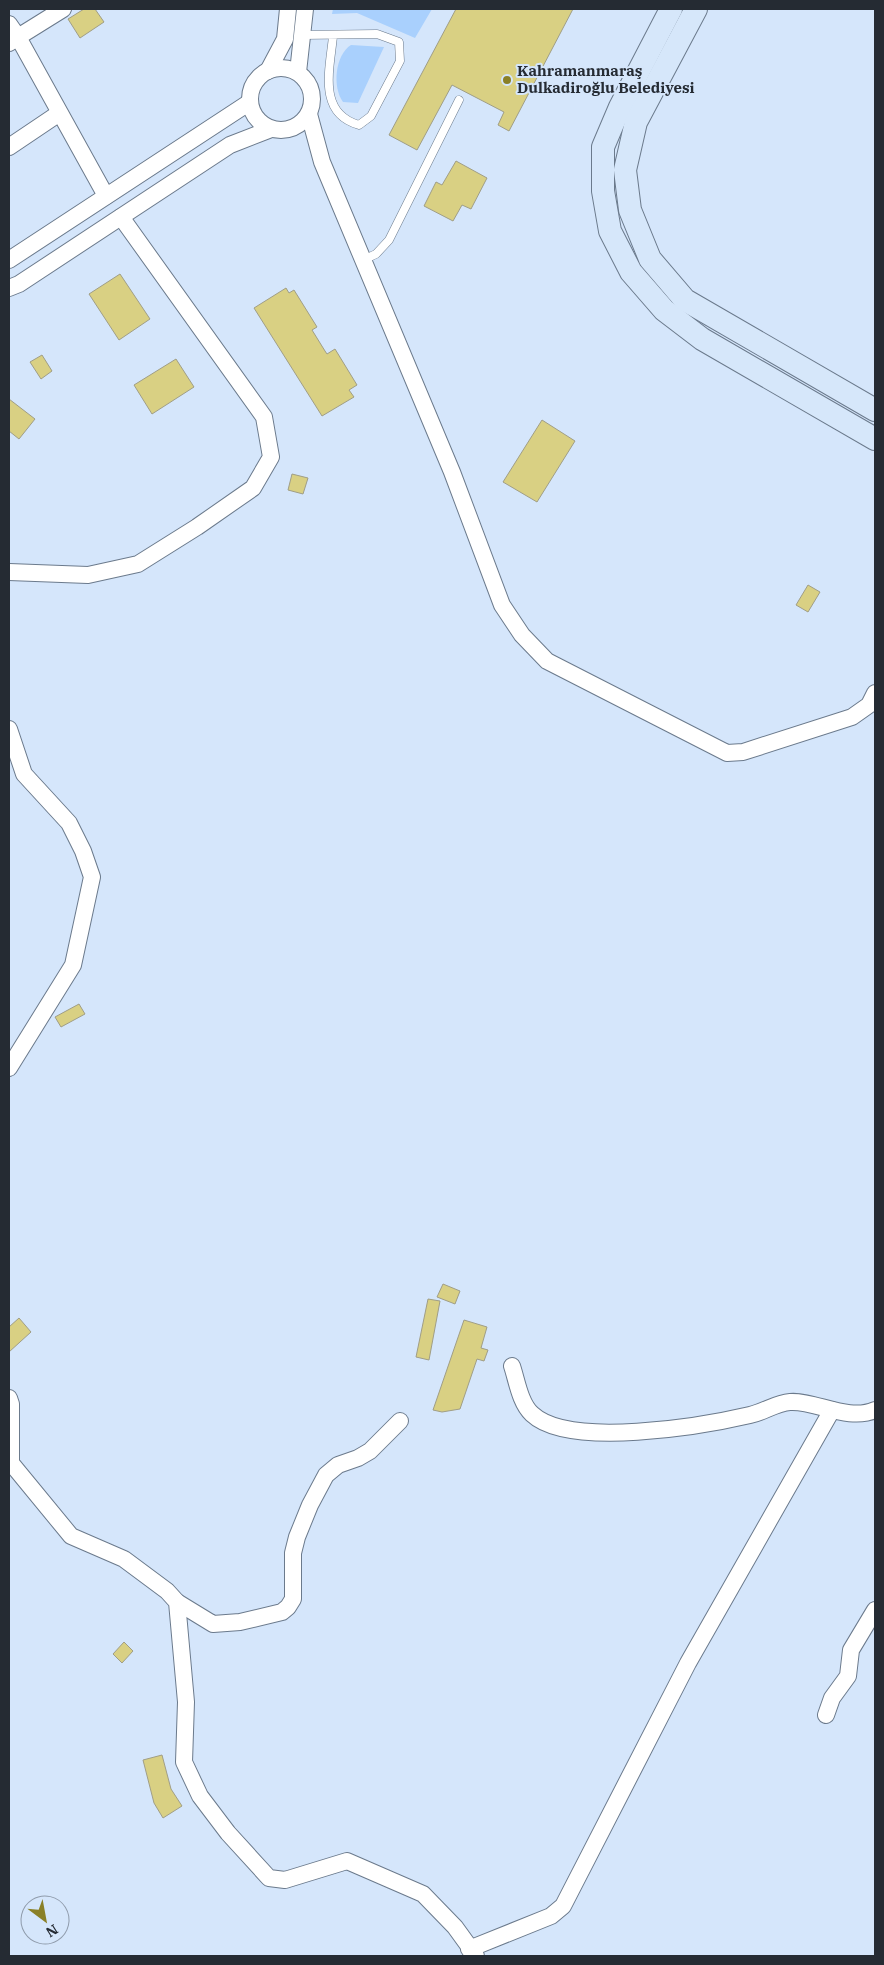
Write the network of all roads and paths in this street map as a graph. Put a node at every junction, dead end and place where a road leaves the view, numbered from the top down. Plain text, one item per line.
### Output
1 (63, 9) edge
2 (288, 9) edge
3 (305, 9) edge
4 (671, 9) edge
5 (696, 9) edge
6 (12, 35) edge
7 (302, 36) junction
8 (333, 36) junction
9 (268, 70) junction
10 (298, 72) junction
11 (459, 100) dead end
12 (250, 102) junction
13 (58, 114) junction
14 (309, 114) junction
15 (276, 130) junction
16 (9, 146) edge
17 (322, 162) junction
18 (106, 196) junction
19 (121, 217) junction
20 (9, 260) edge
21 (363, 260) junction
22 (9, 288) edge
23 (875, 410) edge
24 (875, 439) edge
25 (9, 572) edge
26 (875, 693) edge
27 (9, 729) edge
28 (9, 1068) edge
29 (512, 1366) dead end
30 (9, 1398) edge
31 (832, 1410) junction
32 (875, 1410) edge
33 (400, 1421) dead end
34 (177, 1602) junction
35 (875, 1610) edge
36 (826, 1715) dead end
37 (473, 1953) edge

1 - 6 street
2 - 9 street
3 - 7 street
4 - 24 street
5 - 23 street
6 - 13 street
7 - 8 lane
7 - 10 street
8 - 8 lane
9 - 10 street
9 - 12 street
10 - 14 street
11 - 21 lane
12 - 15 street
12 - 18 street
13 - 16 street
13 - 18 street
14 - 15 street
14 - 17 street
15 - 17 street
15 - 19 street
17 - 21 street
18 - 20 street
19 - 22 street
19 - 25 street
21 - 26 street
27 - 28 street
29 - 31 street
30 - 34 street
31 - 32 street
31 - 37 street
33 - 34 street
34 - 37 street
35 - 36 street

